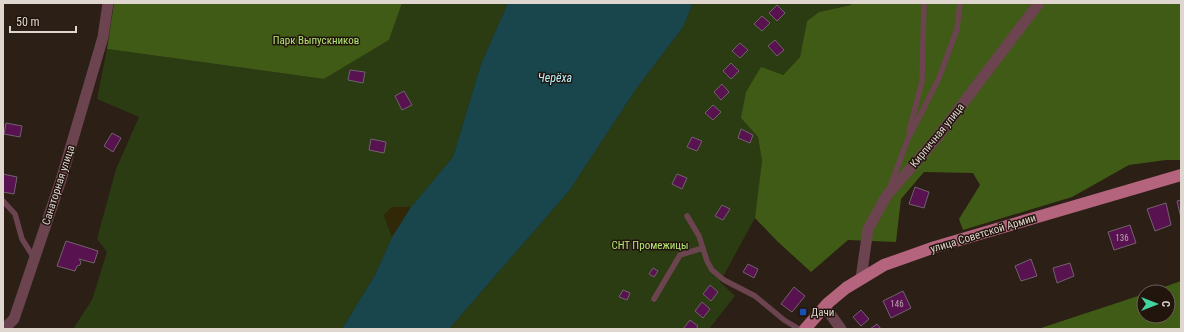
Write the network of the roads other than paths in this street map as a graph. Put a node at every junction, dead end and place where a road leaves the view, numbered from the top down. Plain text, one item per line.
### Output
1 (108, 3) edge
2 (924, 3) edge
3 (960, 3) edge
4 (1039, 3) edge
5 (907, 141) junction
6 (1181, 175) edge
7 (887, 195) junction
8 (3, 201) edge
9 (688, 216) dead end
10 (703, 248) junction
11 (35, 258) junction
12 (861, 279) junction
13 (654, 299) dead end
14 (824, 307) junction
15 (4, 329) edge
16 (799, 329) edge
17 (805, 329) edge
18 (841, 329) edge

1 - 11 street, Санаторная улица
2 - 5 lane
3 - 5 lane
4 - 7 street, Кирпичная улица
5 - 7 lane
6 - 12 main road, улица Советской Армии
7 - 12 street, Кирпичная улица
8 - 11 lane
9 - 10 lane
10 - 13 lane
10 - 16 lane
11 - 15 street, Санаторная улица
12 - 14 main road, улица Советской Армии
14 - 17 main road, улица Советской Армии
14 - 18 street

